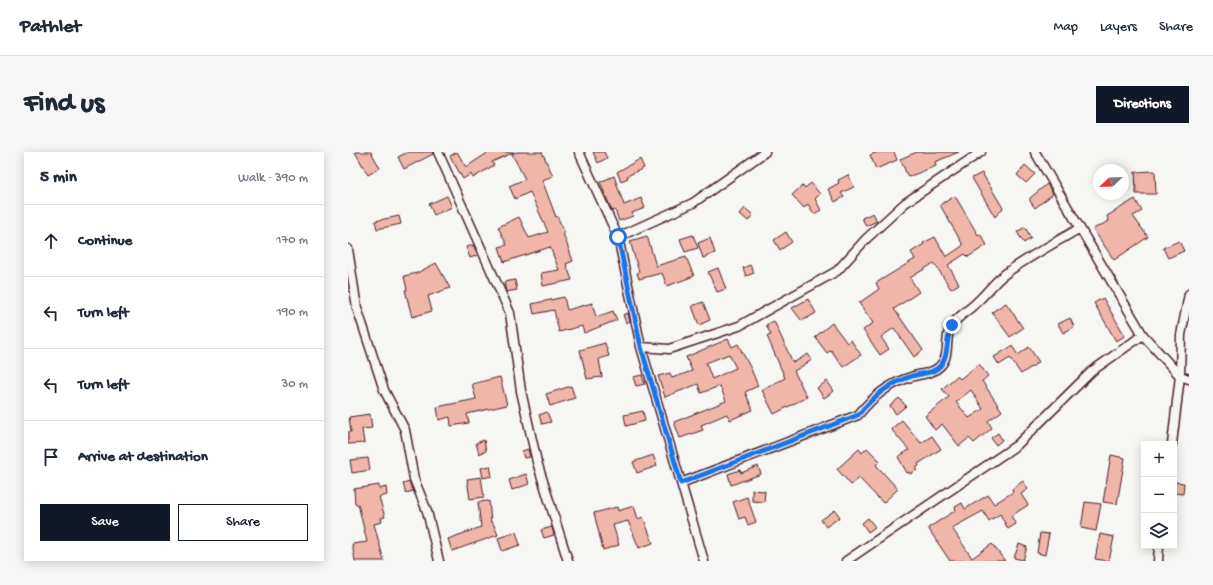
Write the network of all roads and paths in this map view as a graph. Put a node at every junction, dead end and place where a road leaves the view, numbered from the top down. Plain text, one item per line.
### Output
1 (438, 152) edge
2 (579, 152) edge
3 (765, 152) edge
4 (981, 152) edge
5 (1035, 152) edge
6 (1080, 228) junction
7 (618, 237) junction
8 (348, 249) edge
9 (1189, 294) edge
10 (1142, 335) junction
11 (641, 347) junction
12 (1180, 376) junction
13 (1189, 379) edge
14 (1172, 441) edge
15 (681, 483) junction
16 (1160, 549) edge
17 (438, 561) edge
18 (568, 561) edge
19 (704, 561) edge
20 (846, 561) edge
21 (1158, 561) edge

1 - 18 street
2 - 7 street
3 - 7 street
4 - 11 street
5 - 6 street
6 - 10 street
6 - 15 street
7 - 11 street
8 - 17 street
9 - 12 street
10 - 12 street
10 - 20 street
11 - 15 street
12 - 13 street
12 - 14 street
15 - 19 street
16 - 21 street

